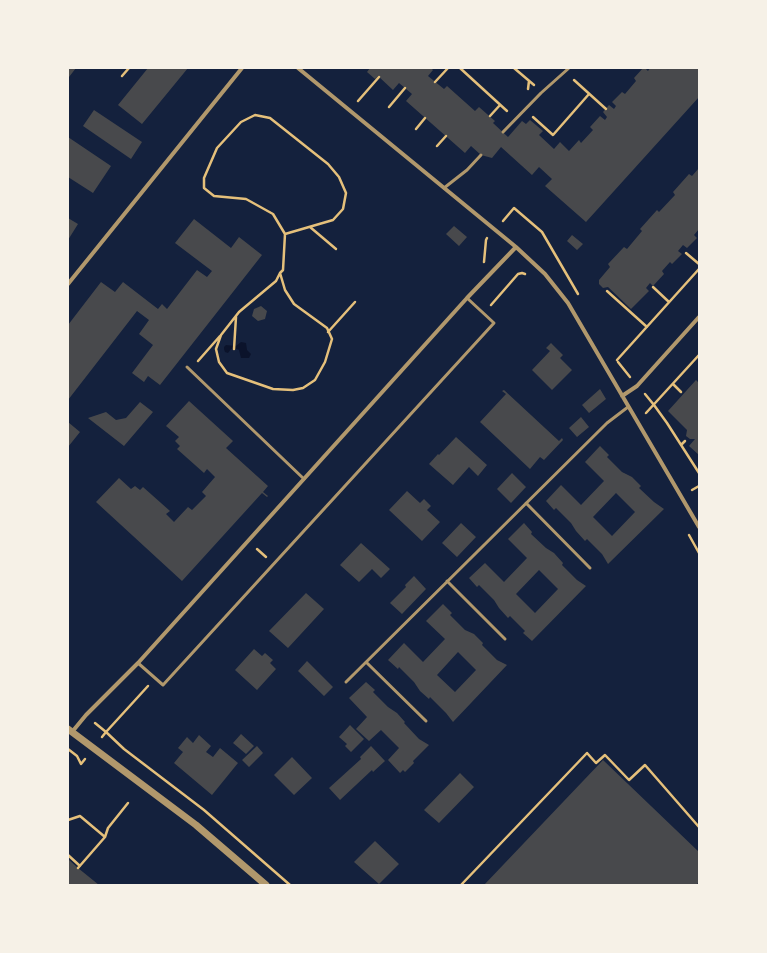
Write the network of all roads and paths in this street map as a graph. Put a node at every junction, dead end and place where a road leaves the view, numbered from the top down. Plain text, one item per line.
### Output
1 (129, 68) edge
2 (242, 68) edge
3 (298, 68) edge
4 (448, 68) edge
5 (460, 68) edge
6 (516, 68) edge
7 (569, 68) edge
8 (565, 72) junction
9 (122, 76) dead end
10 (379, 77) dead end
11 (529, 81) junction
12 (435, 82) dead end
13 (405, 88) dead end
14 (542, 93) junction
15 (589, 94) junction
16 (358, 102) dead end
17 (500, 105) junction
18 (389, 107) dead end
19 (606, 109) dead end
20 (524, 110) junction
21 (490, 116) dead end
22 (425, 118) dead end
23 (515, 119) junction
24 (416, 128) dead end
25 (503, 132) dead end
26 (446, 136) dead end
27 (437, 146) dead end
28 (481, 155) dead end
29 (444, 188) junction
30 (514, 208) dead end
31 (310, 227) junction
32 (285, 234) junction
33 (486, 240) dead end
34 (516, 247) junction
35 (336, 249) dead end
36 (686, 253) dead end
37 (484, 262) dead end
38 (699, 264) edge
39 (699, 270) edge
40 (280, 273) junction
41 (527, 274) dead end
42 (68, 284) edge
43 (653, 287) dead end
44 (607, 291) dead end
45 (468, 298) junction
46 (582, 300) dead end
47 (355, 302) dead end
48 (670, 302) junction
49 (236, 316) junction
50 (699, 317) edge
51 (488, 318) junction
52 (647, 327) junction
53 (328, 332) junction
54 (221, 335) junction
55 (234, 349) dead end
56 (613, 353) dead end
57 (699, 354) edge
58 (617, 360) junction
59 (187, 367) dead end
60 (190, 370) junction
61 (673, 384) junction
62 (637, 386) junction
63 (681, 392) dead end
64 (622, 396) junction
65 (654, 404) junction
66 (628, 406) junction
67 (637, 422) junction
68 (685, 441) dead end
69 (681, 445) junction
70 (699, 473) edge
71 (304, 479) junction
72 (526, 503) junction
73 (699, 527) edge
74 (687, 533) dead end
75 (699, 552) edge
76 (590, 568) dead end
77 (447, 581) junction
78 (505, 639) dead end
79 (366, 662) junction
80 (138, 663) junction
81 (155, 678) junction
82 (346, 682) dead end
83 (426, 722) dead end
84 (70, 731) edge
85 (638, 764) dead end
86 (642, 768) junction
87 (128, 803) dead end
88 (68, 820) edge
89 (699, 827) edge
90 (105, 837) junction
91 (68, 855) edge
92 (266, 885) edge
93 (290, 885) edge
94 (460, 885) edge

1 - 9 path
2 - 42 street
3 - 29 street
4 - 12 path
5 - 17 path
6 - 11 path
7 - 8 lane
8 - 14 lane
8 - 15 path
10 - 16 path
11 - 14 path
11 - 20 path
13 - 18 path
14 - 20 lane
15 - 19 path
15 - 20 path
17 - 21 path
17 - 23 path
20 - 23 lane
22 - 24 path
23 - 25 lane
26 - 27 path
28 - 29 lane
29 - 34 street
30 - 46 path
31 - 32 path
31 - 32 path
31 - 35 path
32 - 40 path
33 - 37 path
34 - 45 street
34 - 64 street
36 - 38 path
39 - 48 path
40 - 49 path
40 - 53 path
41 - 51 path
43 - 48 path
44 - 52 path
45 - 51 lane
45 - 71 street
47 - 53 path
48 - 52 path
49 - 54 path
49 - 55 path
50 - 62 street
51 - 81 lane
52 - 58 path
53 - 54 path
54 - 60 path
56 - 58 path
57 - 61 path
58 - 62 path
59 - 60 lane
60 - 71 lane
61 - 63 path
61 - 65 path
62 - 64 street
62 - 65 path
64 - 66 street
65 - 67 path
65 - 69 path
66 - 67 street
66 - 72 lane
67 - 73 street
68 - 69 path
69 - 70 path
71 - 80 street
72 - 76 lane
72 - 77 lane
74 - 75 path
77 - 78 lane
77 - 79 lane
79 - 82 lane
79 - 83 lane
80 - 81 lane
80 - 84 street
81 - 93 path
84 - 92 street
85 - 86 path
86 - 89 path
86 - 94 path
87 - 90 path
88 - 90 path
90 - 91 path

